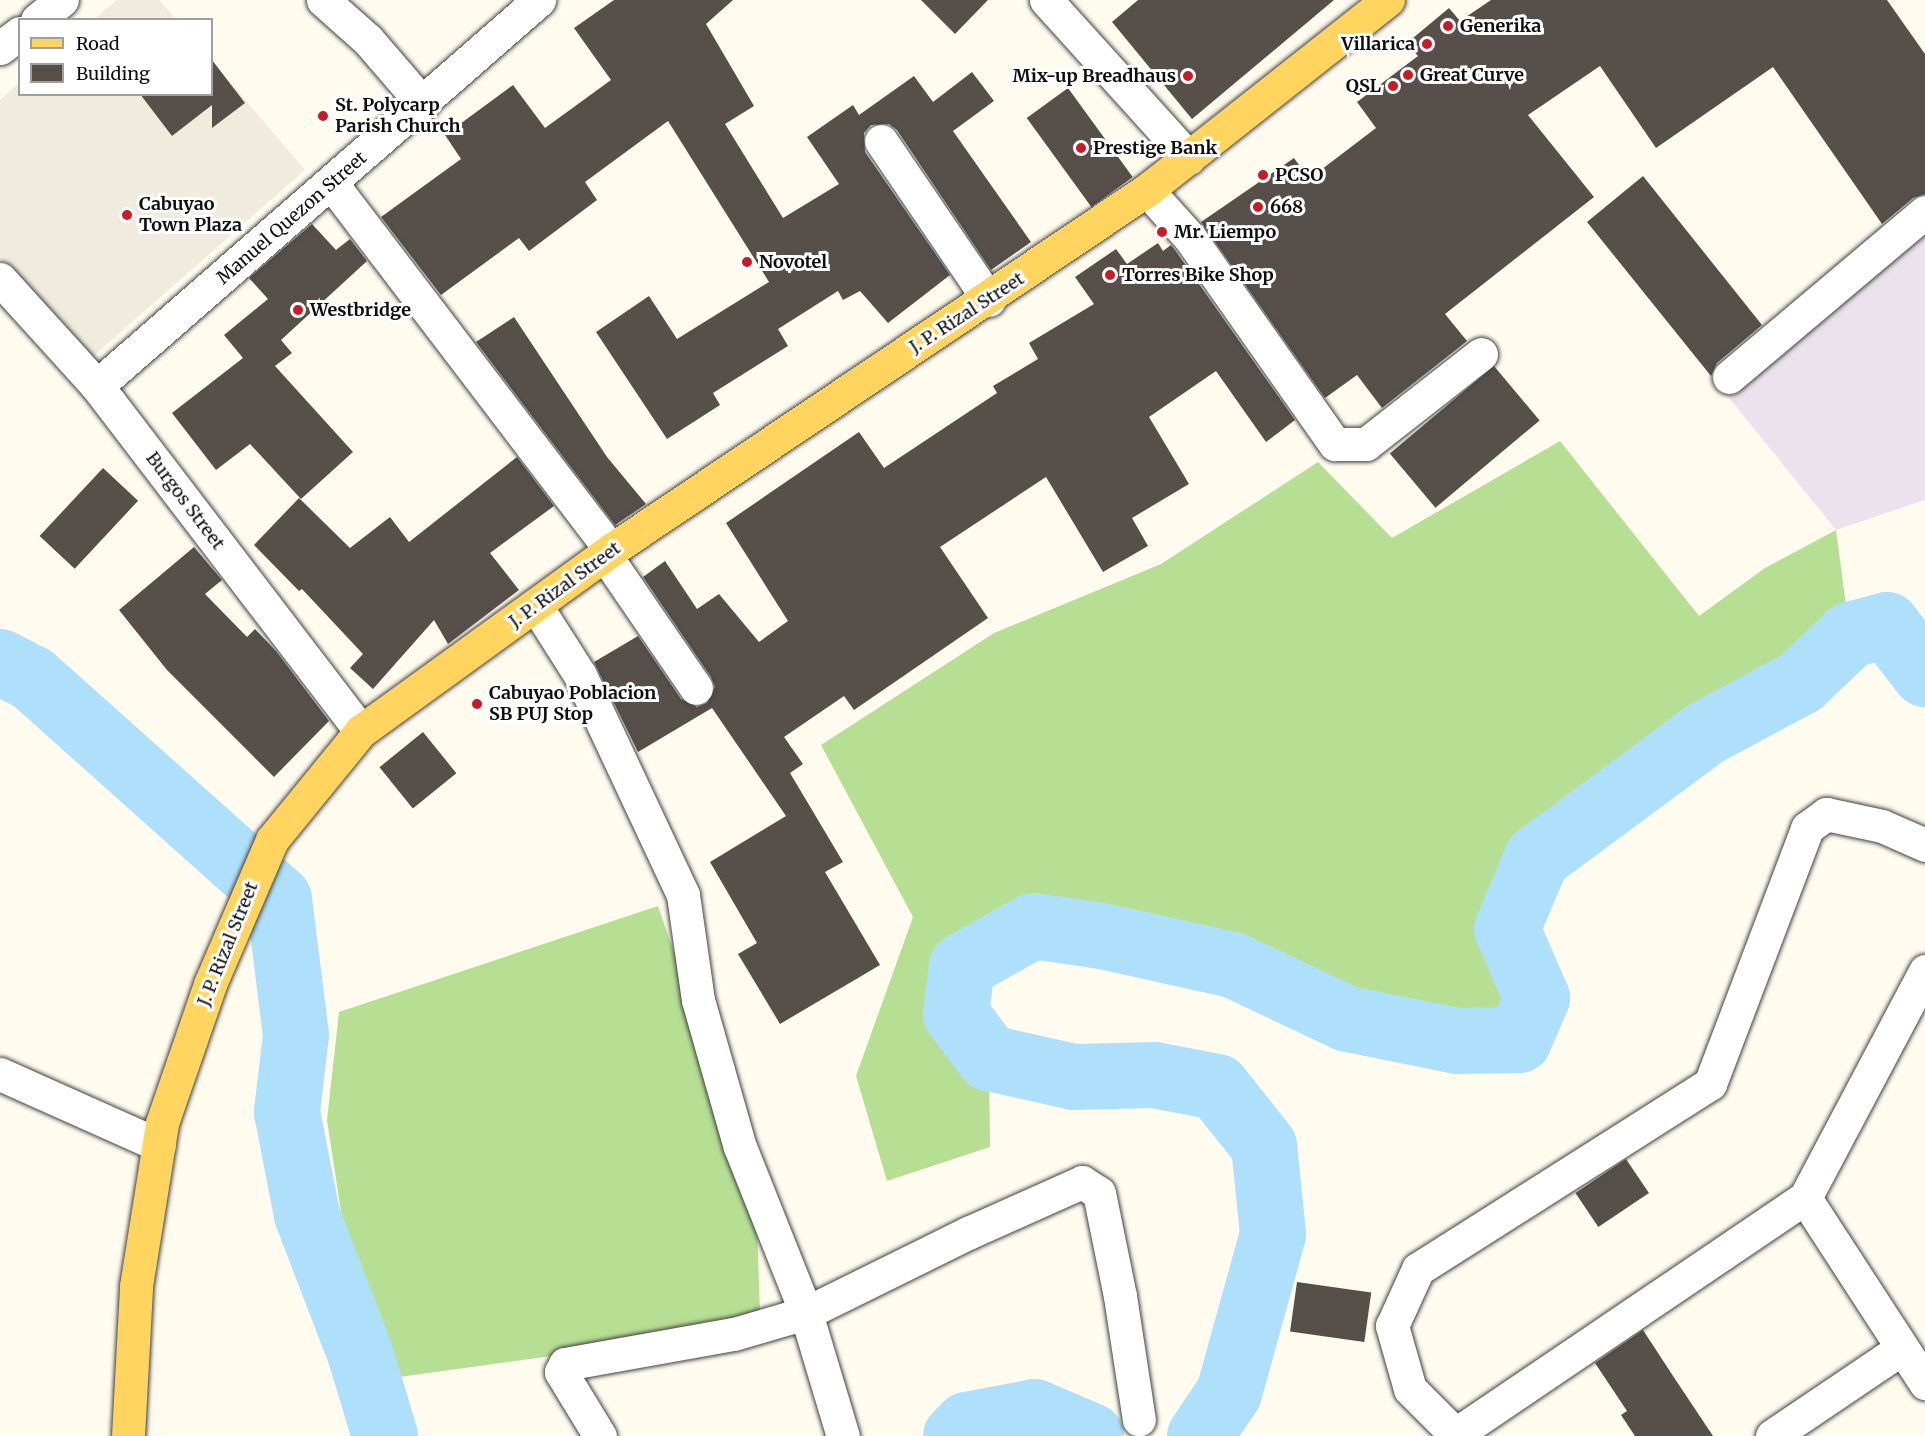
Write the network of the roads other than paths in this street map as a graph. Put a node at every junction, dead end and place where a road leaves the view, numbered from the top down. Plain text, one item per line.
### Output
1 (62, 0) edge
2 (323, 0) edge
3 (539, 0) edge
4 (1046, 0) edge
5 (1388, 0) edge
6 (40, 18) edge
7 (18, 34) edge
8 (0, 48) edge
9 (423, 104) junction
10 (881, 141) dead end
11 (1189, 158) junction
12 (332, 184) junction
13 (1147, 190) junction
14 (1925, 212) edge
15 (0, 279) edge
16 (989, 300) junction
17 (1481, 354) dead end
18 (1729, 378) dead end
19 (97, 386) junction
20 (608, 553) junction
21 (536, 606) junction
22 (696, 688) dead end
23 (361, 731) junction
24 (1925, 845) edge
25 (1925, 971) edge
26 (0, 1074) edge
27 (159, 1145) junction
28 (1805, 1198) junction
29 (806, 1313) junction
30 (1901, 1349) junction
31 (1925, 1383) edge
32 (1139, 1420) dead end
33 (1454, 1435) edge
34 (128, 1436) edge
35 (600, 1436) edge
36 (843, 1436) edge
37 (1773, 1436) edge

1 - 6 street
2 - 9 street
3 - 9 street, Manuel Quezon Street
4 - 11 street
5 - 11 main road, J. P. Rizal Street
7 - 8 street
9 - 12 street, Manuel Quezon Street
10 - 16 street
11 - 13 main road, J. P. Rizal Street
12 - 19 street, Manuel Quezon Street
12 - 20 street
13 - 16 main road, J. P. Rizal Street
13 - 17 street
14 - 18 street
15 - 19 street, Burgos Street
16 - 20 main road, J. P. Rizal Street
19 - 23 street, Burgos Street
20 - 21 main road, J. P. Rizal Street
20 - 22 street
21 - 23 main road, J. P. Rizal Street
21 - 29 street
23 - 27 main road, J. P. Rizal Street
24 - 33 street
25 - 28 street
26 - 27 street
27 - 34 main road, J. P. Rizal Street
28 - 30 street
28 - 33 street
29 - 32 street
29 - 35 street
29 - 36 street
30 - 31 street
30 - 37 street

